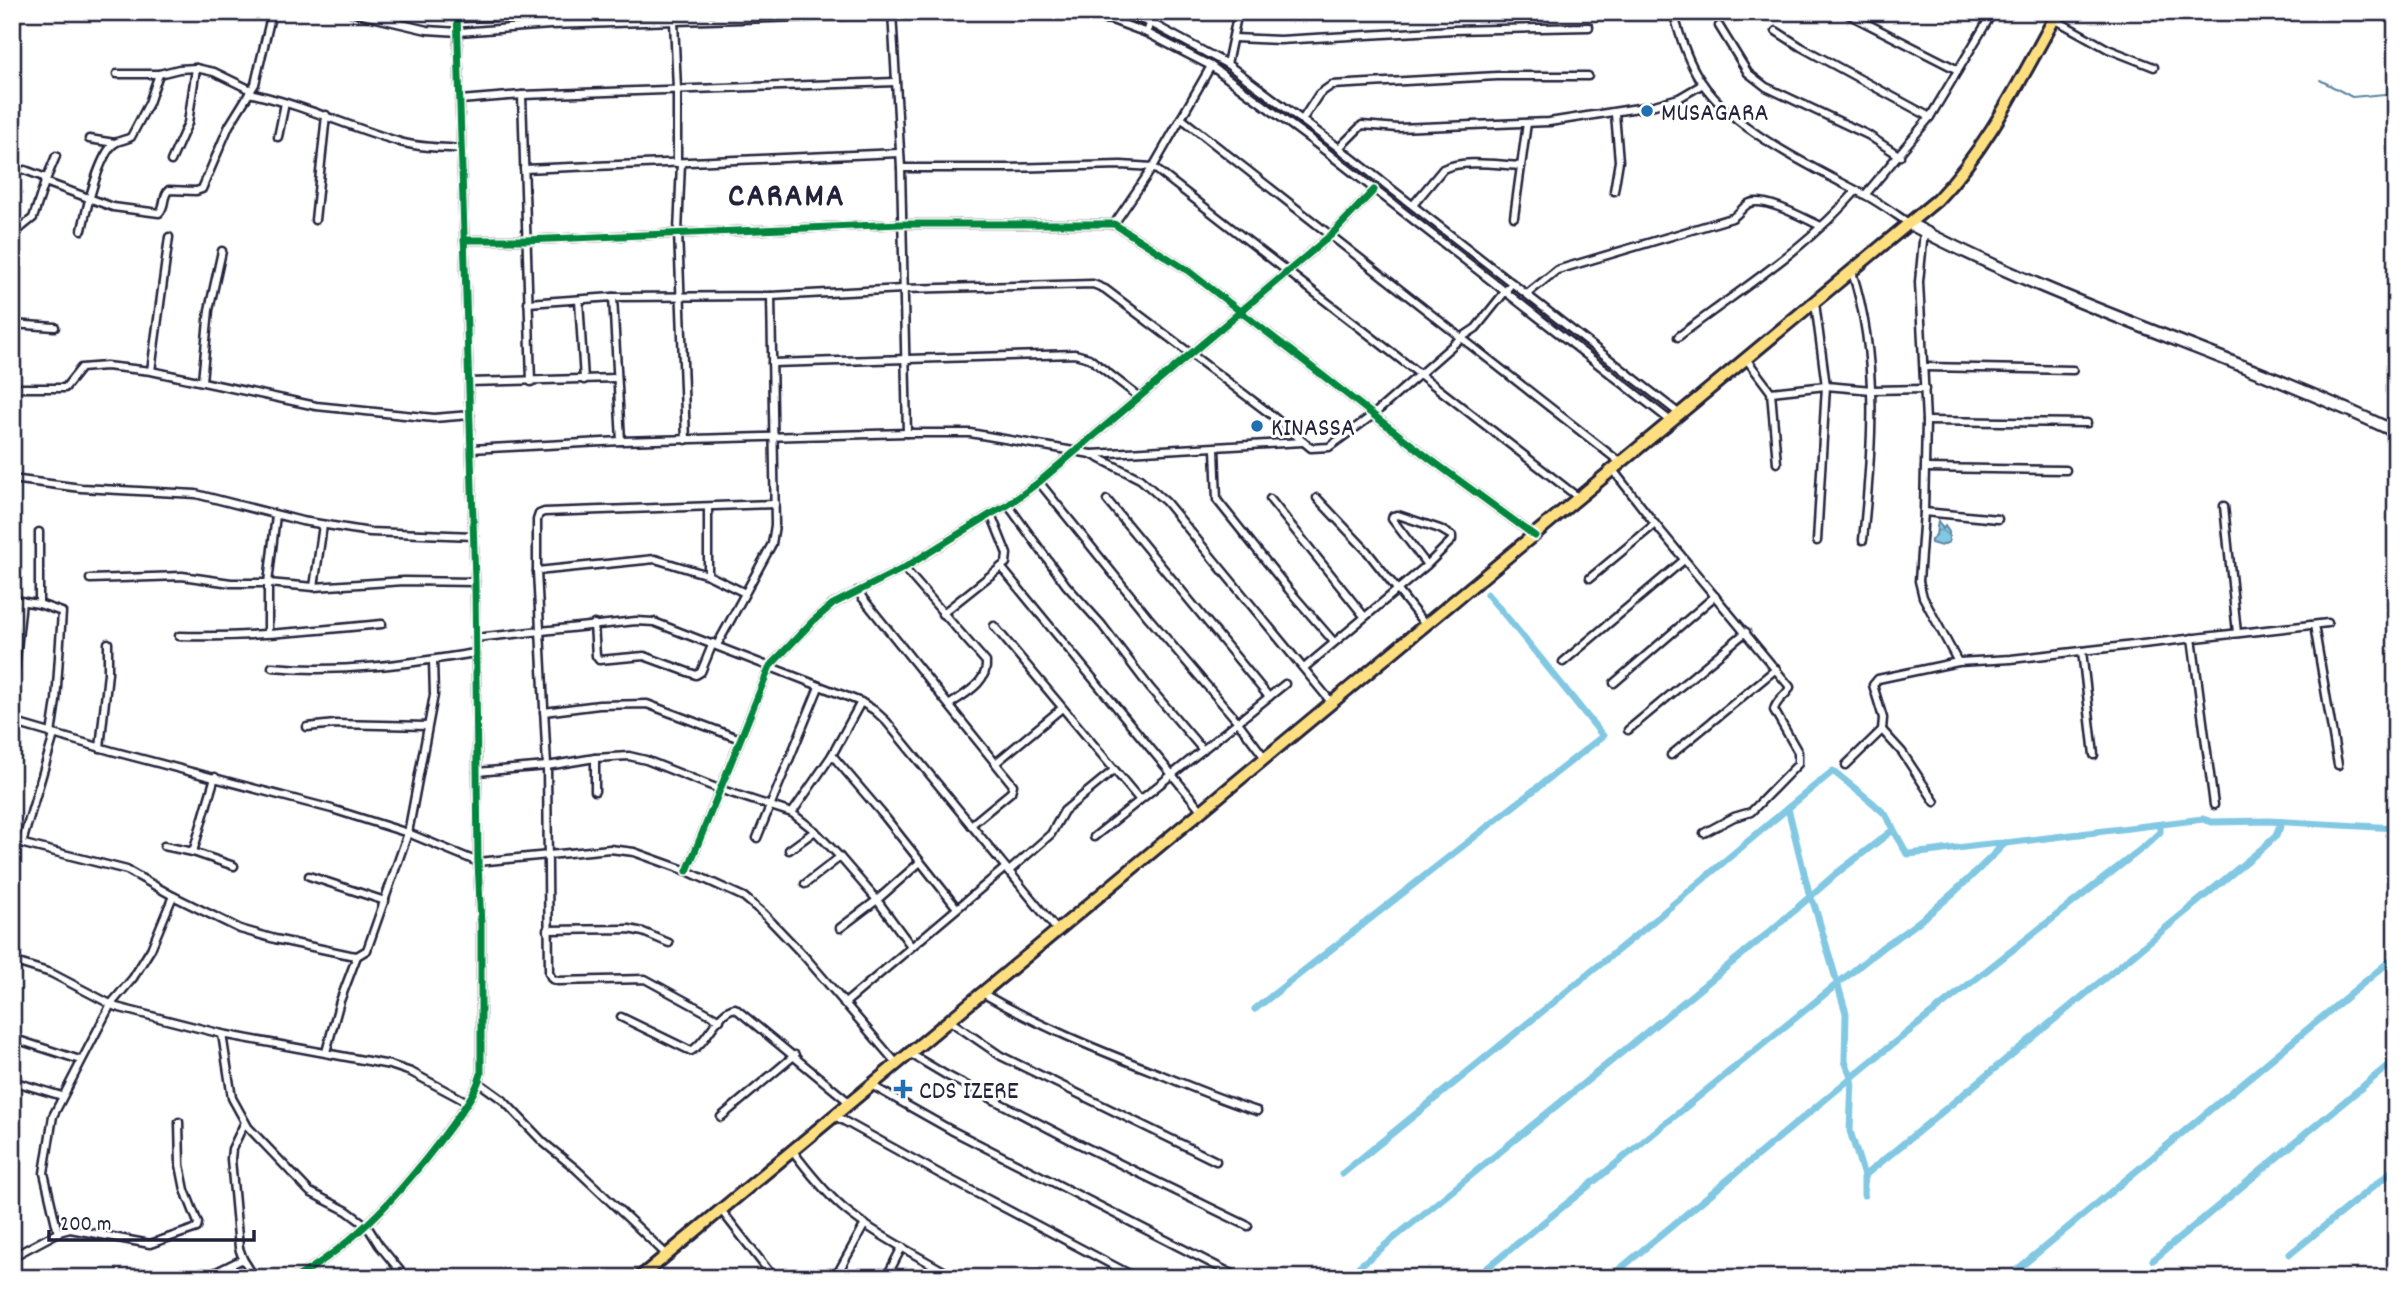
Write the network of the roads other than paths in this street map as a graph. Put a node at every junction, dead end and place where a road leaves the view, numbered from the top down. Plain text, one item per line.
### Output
1 (251, 12) edge
2 (350, 12) edge
3 (690, 12) edge
4 (963, 12) edge
5 (1040, 12) edge
6 (1118, 12) edge
7 (1154, 12) edge
8 (1238, 12) edge
9 (1673, 12) edge
10 (1844, 12) edge
11 (1993, 12) edge
12 (673, 13) edge
13 (892, 13) edge
14 (272, 14) edge
15 (458, 15) edge
16 (2056, 16) edge
17 (674, 22) junction
18 (1151, 23) junction
19 (1719, 26) dead end
20 (1589, 27) dead end
21 (1776, 31) dead end
22 (459, 32) junction
23 (1147, 33) junction
24 (1234, 38) junction
25 (1227, 64) junction
26 (1211, 66) junction
27 (2154, 67) dead end
28 (196, 68) junction
29 (1958, 70) junction
30 (117, 74) dead end
31 (159, 75) junction
32 (1588, 76) dead end
33 (895, 82) junction
34 (1703, 84) junction
35 (677, 89) junction
36 (250, 91) junction
37 (522, 95) junction
38 (460, 100) junction
39 (285, 103) junction
40 (1615, 114) junction
41 (326, 115) junction
42 (1930, 117) junction
43 (1181, 118) junction
44 (1302, 120) junction
45 (1527, 123) junction
46 (278, 137) dead end
47 (89, 139) dead end
48 (115, 143) junction
49 (1339, 148) junction
50 (461, 149) junction
51 (899, 153) junction
52 (56, 156) dead end
53 (1899, 156) junction
54 (171, 160) dead end
55 (679, 163) junction
56 (1521, 166) junction
57 (1153, 167) junction
58 (901, 168) junction
59 (524, 169) junction
60 (25, 170) dead end
61 (45, 180) junction
62 (1374, 190) junction
63 (1614, 191) dead end
64 (1856, 191) junction
65 (1865, 195) junction
66 (88, 199) junction
67 (1413, 205) junction
68 (1514, 217) dead end
69 (315, 220) dead end
70 (901, 224) junction
71 (1114, 224) junction
72 (1910, 224) junction
73 (1821, 226) junction
74 (82, 230) dead end
75 (1924, 231) junction
76 (678, 232) junction
77 (12, 235) edge
78 (1331, 235) junction
79 (169, 237) dead end
80 (464, 240) junction
81 (526, 240) junction
82 (222, 251) dead end
83 (1286, 271) junction
84 (1852, 272) junction
85 (1512, 283) junction
86 (902, 289) junction
87 (1504, 292) junction
88 (1527, 294) junction
89 (682, 295) junction
90 (771, 296) junction
91 (613, 297) junction
92 (579, 300) junction
93 (528, 303) junction
94 (1815, 303) junction
95 (1240, 313) junction
96 (12, 324) edge
97 (55, 327) dead end
98 (1678, 337) dead end
99 (1461, 338) junction
100 (1190, 353) junction
101 (904, 357) junction
102 (1747, 360) junction
103 (772, 363) junction
104 (1925, 367) junction
105 (2073, 370) dead end
106 (151, 371) junction
107 (1419, 376) junction
108 (616, 378) junction
109 (584, 380) junction
110 (202, 381) junction
111 (469, 382) junction
112 (531, 382) junction
113 (1826, 386) junction
114 (12, 388) edge
115 (1925, 389) junction
116 (1872, 390) junction
117 (1771, 392) junction
118 (1139, 397) junction
119 (470, 415) junction
120 (1373, 415) junction
121 (1676, 418) junction
122 (1926, 421) junction
123 (2087, 423) dead end
124 (2396, 432) edge
125 (906, 433) junction
126 (775, 438) junction
127 (686, 440) junction
128 (621, 441) junction
129 (1303, 442) junction
130 (471, 449) junction
131 (1215, 449) junction
132 (1075, 451) junction
133 (1091, 454) junction
134 (1777, 463) dead end
135 (1617, 466) junction
136 (1925, 468) junction
137 (2066, 470) dead end
138 (12, 479) edge
139 (1040, 482) junction
140 (1580, 498) junction
141 (1270, 499) dead end
142 (1317, 499) dead end
143 (1107, 500) dead end
144 (775, 504) junction
145 (1008, 505) junction
146 (2224, 506) dead end
147 (708, 507) junction
148 (1924, 512) junction
149 (990, 514) junction
150 (276, 515) junction
151 (1998, 519) dead end
152 (1655, 524) junction
153 (323, 525) junction
154 (39, 533) dead end
155 (474, 536) junction
156 (1535, 536) junction
157 (1863, 540) dead end
158 (1817, 541) dead end
159 (1684, 560) junction
160 (1427, 565) junction
161 (1001, 567) junction
162 (904, 568) junction
163 (537, 571) junction
164 (708, 575) junction
165 (1590, 578) dead end
166 (90, 579) dead end
167 (475, 582) junction
168 (268, 583) junction
169 (314, 587) junction
170 (1397, 590) junction
171 (857, 592) junction
172 (746, 593) junction
173 (1715, 596) junction
174 (12, 600) edge
175 (22, 601) junction
176 (39, 604) junction
177 (942, 614) junction
178 (1364, 616) junction
179 (2328, 623) dead end
180 (382, 624) dead end
181 (594, 624) junction
182 (2314, 625) junction
183 (994, 626) dead end
184 (1426, 626) junction
185 (268, 632) junction
186 (542, 632) junction
187 (1746, 632) junction
188 (2237, 633) junction
189 (179, 636) dead end
190 (475, 638) junction
191 (2192, 638) junction
192 (1334, 642) junction
193 (108, 643) dead end
194 (715, 644) junction
195 (15, 649) edge
196 (2082, 652) junction
197 (475, 653) junction
198 (433, 660) junction
199 (1563, 662) dead end
200 (1958, 663) junction
201 (770, 666) junction
202 (272, 667) dead end
203 (1304, 668) junction
204 (1776, 669) junction
205 (1614, 683) dead end
206 (1285, 684) dead end
207 (819, 687) junction
208 (1269, 697) junction
209 (12, 698) edge
210 (861, 702) junction
211 (1332, 703) junction
212 (949, 705) junction
213 (1062, 708) junction
214 (544, 712) junction
215 (12, 722) edge
216 (1238, 722) junction
217 (427, 726) junction
218 (307, 727) dead end
219 (1628, 730) dead end
220 (1882, 730) junction
221 (52, 735) junction
222 (740, 739) junction
223 (100, 748) junction
224 (1203, 750) junction
225 (832, 755) junction
226 (1671, 755) dead end
227 (2094, 755) dead end
228 (595, 758) junction
229 (1265, 758) junction
230 (997, 762) junction
231 (1846, 765) dead end
232 (2338, 765) dead end
233 (547, 766) junction
234 (1114, 769) junction
235 (477, 772) junction
236 (1170, 776) junction
237 (215, 778) junction
238 (719, 789) junction
239 (595, 791) dead end
240 (1139, 799) junction
241 (1935, 802) dead end
242 (772, 806) junction
243 (2214, 806) dead end
244 (1202, 811) junction
245 (792, 813) junction
246 (971, 825) junction
247 (815, 831) junction
248 (408, 833) junction
249 (1704, 833) dead end
250 (1094, 837) dead end
251 (757, 838) dead end
252 (12, 841) edge
253 (22, 843) junction
254 (164, 846) dead end
255 (789, 850) dead end
256 (193, 852) junction
257 (547, 854) junction
258 (839, 857) junction
259 (478, 862) junction
260 (919, 863) junction
261 (234, 866) dead end
262 (1006, 870) junction
263 (687, 871) junction
264 (309, 876) dead end
265 (805, 884) dead end
266 (173, 895) junction
267 (877, 900) junction
268 (385, 901) junction
269 (957, 908) junction
270 (840, 928) dead end
271 (547, 930) junction
272 (1057, 930) junction
273 (669, 943) dead end
274 (911, 946) junction
275 (357, 956) junction
276 (12, 961) edge
277 (982, 993) junction
278 (111, 1004) junction
279 (844, 1004) junction
280 (621, 1017) dead end
281 (720, 1020) junction
282 (950, 1021) junction
283 (222, 1034) junction
284 (12, 1038) edge
285 (326, 1052) junction
286 (909, 1053) junction
287 (794, 1055) junction
288 (80, 1060) junction
289 (897, 1064) junction
290 (12, 1081) edge
291 (478, 1082) junction
292 (872, 1085) junction
293 (62, 1096) junction
294 (467, 1102) junction
295 (850, 1103) junction
296 (1257, 1111) dead end
297 (835, 1116) junction
298 (721, 1117) dead end
299 (179, 1122) dead end
300 (244, 1122) junction
301 (792, 1150) junction
302 (1216, 1161) dead end
303 (721, 1210) junction
304 (865, 1224) junction
305 (366, 1226) junction
306 (1248, 1226) dead end
307 (58, 1233) junction
308 (902, 1247) junction
309 (667, 1255) junction
310 (12, 1258) edge
311 (243, 1259) junction
312 (942, 1274) edge
313 (204, 1278) edge
314 (255, 1278) edge
315 (295, 1278) edge
316 (406, 1278) edge
317 (639, 1278) edge
318 (774, 1278) edge
319 (835, 1278) edge
320 (886, 1278) edge
321 (956, 1278) edge
322 (1137, 1278) edge
323 (1240, 1278) edge

1 - 14 street
2 - 22 street
3 - 12 street
4 - 13 street
5 - 23 street
6 - 18 street
7 - 18 street
8 - 24 street
9 - 34 street
10 - 29 street
11 - 29 street
12 - 15 street
12 - 17 street
13 - 17 street
13 - 33 street
14 - 36 street
15 - 22 street
16 - 27 street
16 - 72 main road
17 - 22 street
17 - 35 street
18 - 23 street
18 - 25 street
19 - 53 street
20 - 24 street
21 - 42 street
22 - 38 street
23 - 26 street
24 - 25 street
25 - 44 street
26 - 43 street
26 - 62 street
28 - 31 street
28 - 36 street
28 - 54 street
29 - 42 street
30 - 31 street
31 - 48 street
32 - 44 street
33 - 35 street
33 - 51 street
34 - 40 street
34 - 64 street
35 - 37 street
35 - 55 street
36 - 39 street
36 - 66 street
37 - 38 street
37 - 59 street
38 - 50 street
39 - 41 street
39 - 46 street
40 - 45 street
40 - 63 street
41 - 50 street
41 - 69 street
42 - 53 street
43 - 57 street
43 - 78 street
44 - 49 street
45 - 49 street
45 - 56 street
47 - 48 street
48 - 66 street
49 - 67 street
50 - 80 street
51 - 55 street
51 - 58 street
52 - 61 street
53 - 65 street
55 - 59 street
55 - 76 street
56 - 67 street
56 - 68 street
57 - 58 street
57 - 71 street
57 - 83 street
58 - 70 street
59 - 81 street
60 - 61 street
61 - 66 street
61 - 77 street
62 - 78 street
62 - 87 street
64 - 65 street
64 - 73 street
65 - 72 street
66 - 74 street
67 - 85 street
70 - 71 street
70 - 76 street
70 - 86 street
71 - 95 street
72 - 75 street
72 - 84 main road
73 - 88 street
73 - 98 street
75 - 104 street
75 - 124 street
76 - 81 street
76 - 89 street
78 - 83 street
78 - 99 street
79 - 106 street
80 - 81 street
80 - 111 street
81 - 93 street
82 - 110 street
83 - 95 street
83 - 107 street
84 - 94 main road
84 - 116 street
85 - 87 street
85 - 88 street
86 - 90 street
86 - 100 street
86 - 101 street
87 - 99 street
87 - 121 street
88 - 121 street
89 - 90 street
89 - 91 street
89 - 127 street
90 - 103 street
91 - 92 street
91 - 108 street
92 - 93 street
92 - 109 street
93 - 112 street
94 - 102 main road
94 - 113 street
95 - 100 street
95 - 120 street
96 - 97 street
99 - 107 street
99 - 135 street
100 - 118 street
100 - 129 street
101 - 103 street
101 - 118 street
101 - 125 street
102 - 117 street
102 - 121 main road
103 - 126 street
104 - 105 street
104 - 115 street
106 - 110 street
106 - 114 street
107 - 120 street
107 - 140 street
108 - 109 street
108 - 128 street
109 - 112 street
110 - 119 street
111 - 112 street
111 - 119 street
113 - 116 street
113 - 117 street
113 - 158 street
115 - 116 street
115 - 122 street
116 - 157 street
117 - 134 street
118 - 132 street
119 - 130 street
120 - 129 street
120 - 156 street
121 - 135 main road
122 - 123 street
122 - 136 street
125 - 126 street
125 - 132 street
126 - 127 street
126 - 144 street
127 - 128 street
128 - 130 street
129 - 131 street
130 - 155 street
131 - 133 street
131 - 192 street
132 - 133 street
132 - 139 street
133 - 203 street
135 - 140 main road
135 - 152 street
136 - 137 street
136 - 148 street
138 - 150 street
139 - 145 street
139 - 216 street
140 - 156 main road
141 - 178 street
142 - 170 street
143 - 208 street
144 - 147 street
144 - 172 street
145 - 149 street
145 - 224 street
146 - 188 street
147 - 163 street
147 - 164 street
148 - 151 street
148 - 200 street
149 - 161 street
149 - 162 street
150 - 153 street
150 - 168 street
152 - 159 street
152 - 165 street
153 - 155 street
153 - 169 street
154 - 176 street
155 - 167 street
156 - 184 main road
159 - 173 street
159 - 199 street
160 - 160 street
160 - 170 street
161 - 177 street
161 - 236 street
162 - 171 street
162 - 177 street
163 - 164 street
163 - 186 street
164 - 172 street
166 - 168 street
167 - 169 street
167 - 190 street
168 - 169 street
168 - 185 street
170 - 178 street
170 - 184 street
171 - 201 street
171 - 212 street
172 - 194 street
173 - 187 street
173 - 205 street
174 - 175 street
175 - 176 street
175 - 195 street
176 - 221 street
177 - 212 street
178 - 192 street
179 - 182 street
180 - 185 street
181 - 186 street
181 - 194 street
181 - 194 street
182 - 188 street
182 - 232 street
183 - 213 street
184 - 211 main road
185 - 189 street
186 - 190 street
186 - 214 street
187 - 204 street
187 - 219 street
188 - 191 street
190 - 197 street
191 - 196 street
191 - 243 street
192 - 203 street
193 - 223 street
194 - 201 street
195 - 209 street
196 - 200 street
196 - 227 street
197 - 198 street
197 - 235 street
198 - 202 street
198 - 217 street
200 - 220 street
201 - 207 street
201 - 222 street
203 - 211 street
204 - 226 street
204 - 249 street
206 - 208 street
207 - 210 street
207 - 242 street
208 - 216 street
210 - 225 street
210 - 246 street
211 - 229 main road
212 - 230 street
213 - 230 street
213 - 234 street
214 - 222 street
214 - 233 street
215 - 221 street
216 - 224 street
216 - 229 street
217 - 218 street
217 - 248 street
220 - 231 street
220 - 241 street
221 - 223 street
221 - 253 street
222 - 238 street
223 - 237 street
224 - 236 street
225 - 245 street
225 - 260 street
228 - 233 street
228 - 238 street
228 - 239 street
229 - 244 main road
230 - 246 street
233 - 235 street
233 - 257 street
234 - 240 street
234 - 262 street
235 - 259 street
236 - 240 street
236 - 244 street
237 - 248 street
237 - 256 street
238 - 242 street
238 - 263 street
240 - 250 street
242 - 245 street
242 - 251 street
244 - 272 main road
245 - 247 street
246 - 262 street
247 - 255 street
247 - 258 street
248 - 259 street
248 - 268 street
252 - 253 street
253 - 266 street
254 - 256 street
256 - 261 street
257 - 259 street
257 - 263 street
257 - 271 street
258 - 265 street
258 - 267 street
259 - 291 street
260 - 267 street
260 - 269 street
262 - 269 street
262 - 272 street
263 - 279 street
264 - 268 street
266 - 275 street
266 - 278 street
267 - 270 street
267 - 274 street
268 - 275 street
269 - 274 street
271 - 273 street
271 - 281 street
272 - 277 main road
274 - 279 street
275 - 285 street
276 - 278 street
277 - 282 main road
277 - 296 street
278 - 283 street
278 - 288 street
279 - 289 street
280 - 281 street
281 - 287 street
282 - 286 main road
282 - 302 street
283 - 285 street
283 - 300 street
284 - 288 street
285 - 294 street
286 - 289 main road
286 - 306 street
287 - 295 street
287 - 298 street
288 - 293 street
289 - 292 main road
290 - 293 street
291 - 294 street
291 - 309 street
292 - 295 main road
292 - 323 street
293 - 307 street
294 - 305 street
295 - 297 main road
297 - 301 main road
297 - 322 street
299 - 307 street
300 - 305 street
300 - 311 street
301 - 303 main road
301 - 304 street
303 - 309 main road
303 - 318 street
304 - 308 street
304 - 319 street
305 - 315 street
305 - 316 street
307 - 310 street
308 - 312 street
308 - 320 street
309 - 317 main road
311 - 313 street
311 - 314 street
312 - 321 street

